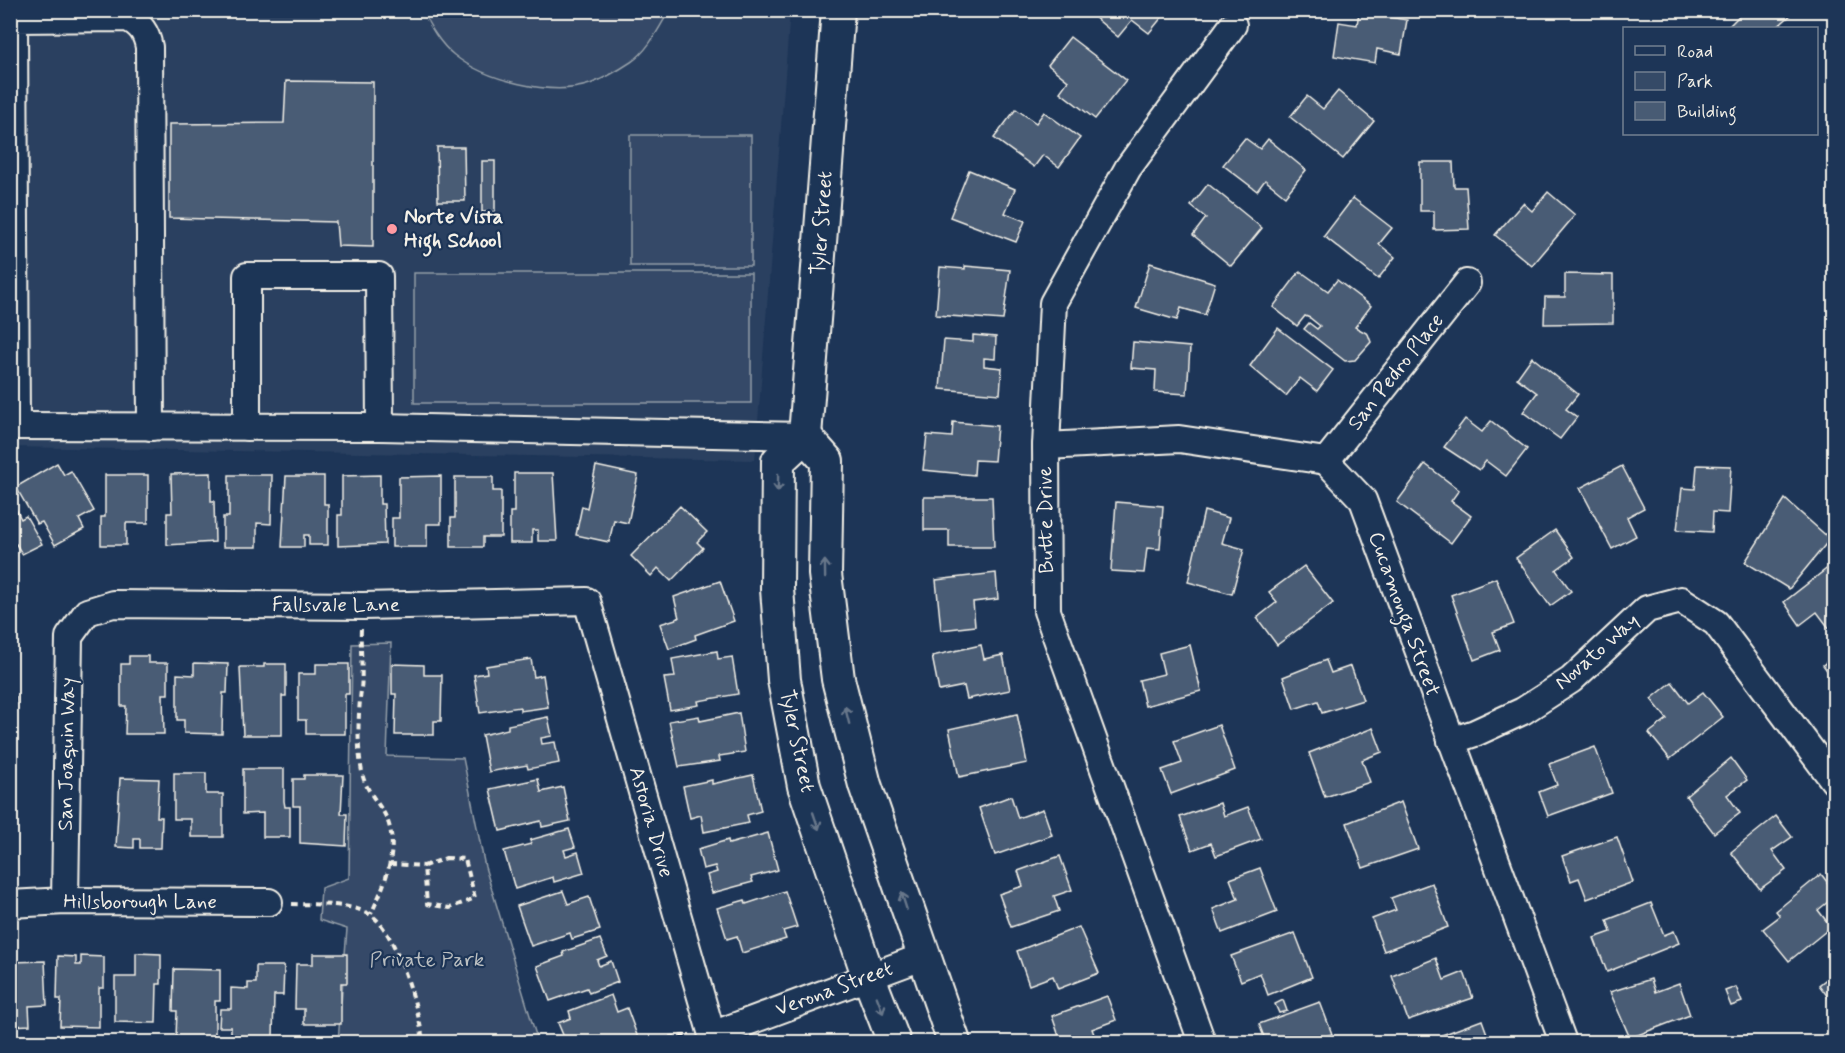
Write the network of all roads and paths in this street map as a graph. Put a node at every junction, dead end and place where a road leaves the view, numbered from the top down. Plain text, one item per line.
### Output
1 (838, 10) edge
2 (1233, 26) dead end
3 (1467, 283) dead end
4 (13, 426) edge
5 (151, 427) junction
6 (248, 427) junction
7 (380, 427) junction
8 (805, 436) junction
9 (1046, 446) junction
10 (1326, 461) junction
11 (587, 601) joint
12 (363, 606) junction
13 (87, 612) joint
14 (1451, 741) junction
15 (1834, 781) edge
16 (390, 864) junction
17 (424, 866) junction
18 (65, 901) junction
19 (269, 902) joint
20 (10, 904) edge
21 (371, 914) junction
22 (922, 957) junction
23 (868, 975) junction
24 (713, 1039) edge
25 (423, 1042) edge
26 (894, 1042) edge
27 (954, 1042) edge
28 (1202, 1042) edge
29 (1563, 1042) edge

1 - 8 main road, Tyler Street
2 - 9 street, Butte Drive
3 - 10 street, San Pedro Place
4 - 5 street
4 - 5 street
5 - 6 street
6 - 7 street
6 - 7 street
7 - 8 street
22 -> 8 main road
8 -> 23 main road, Tyler Street
9 - 10 street
9 - 28 street, Butte Drive
10 - 14 street, Cucamonga Street
11 - 12 street, Fallsvale Lane
11 - 24 street, Astoria Drive
12 - 13 street, Fallsvale Lane
12 - 16 path
13 - 18 street, San Joaquin Way
14 - 15 street, Novato Way
14 - 29 street, Cucamonga Street
16 - 17 path
16 - 21 path
17 - 17 path
18 - 19 street, Hillsborough Lane
18 - 20 street, Hillsborough Lane
19 - 21 path
21 - 25 path
22 - 23 street, Verona Street
22 - 27 main road
23 - 24 street, Verona Street
23 -> 26 main road, Tyler Street

